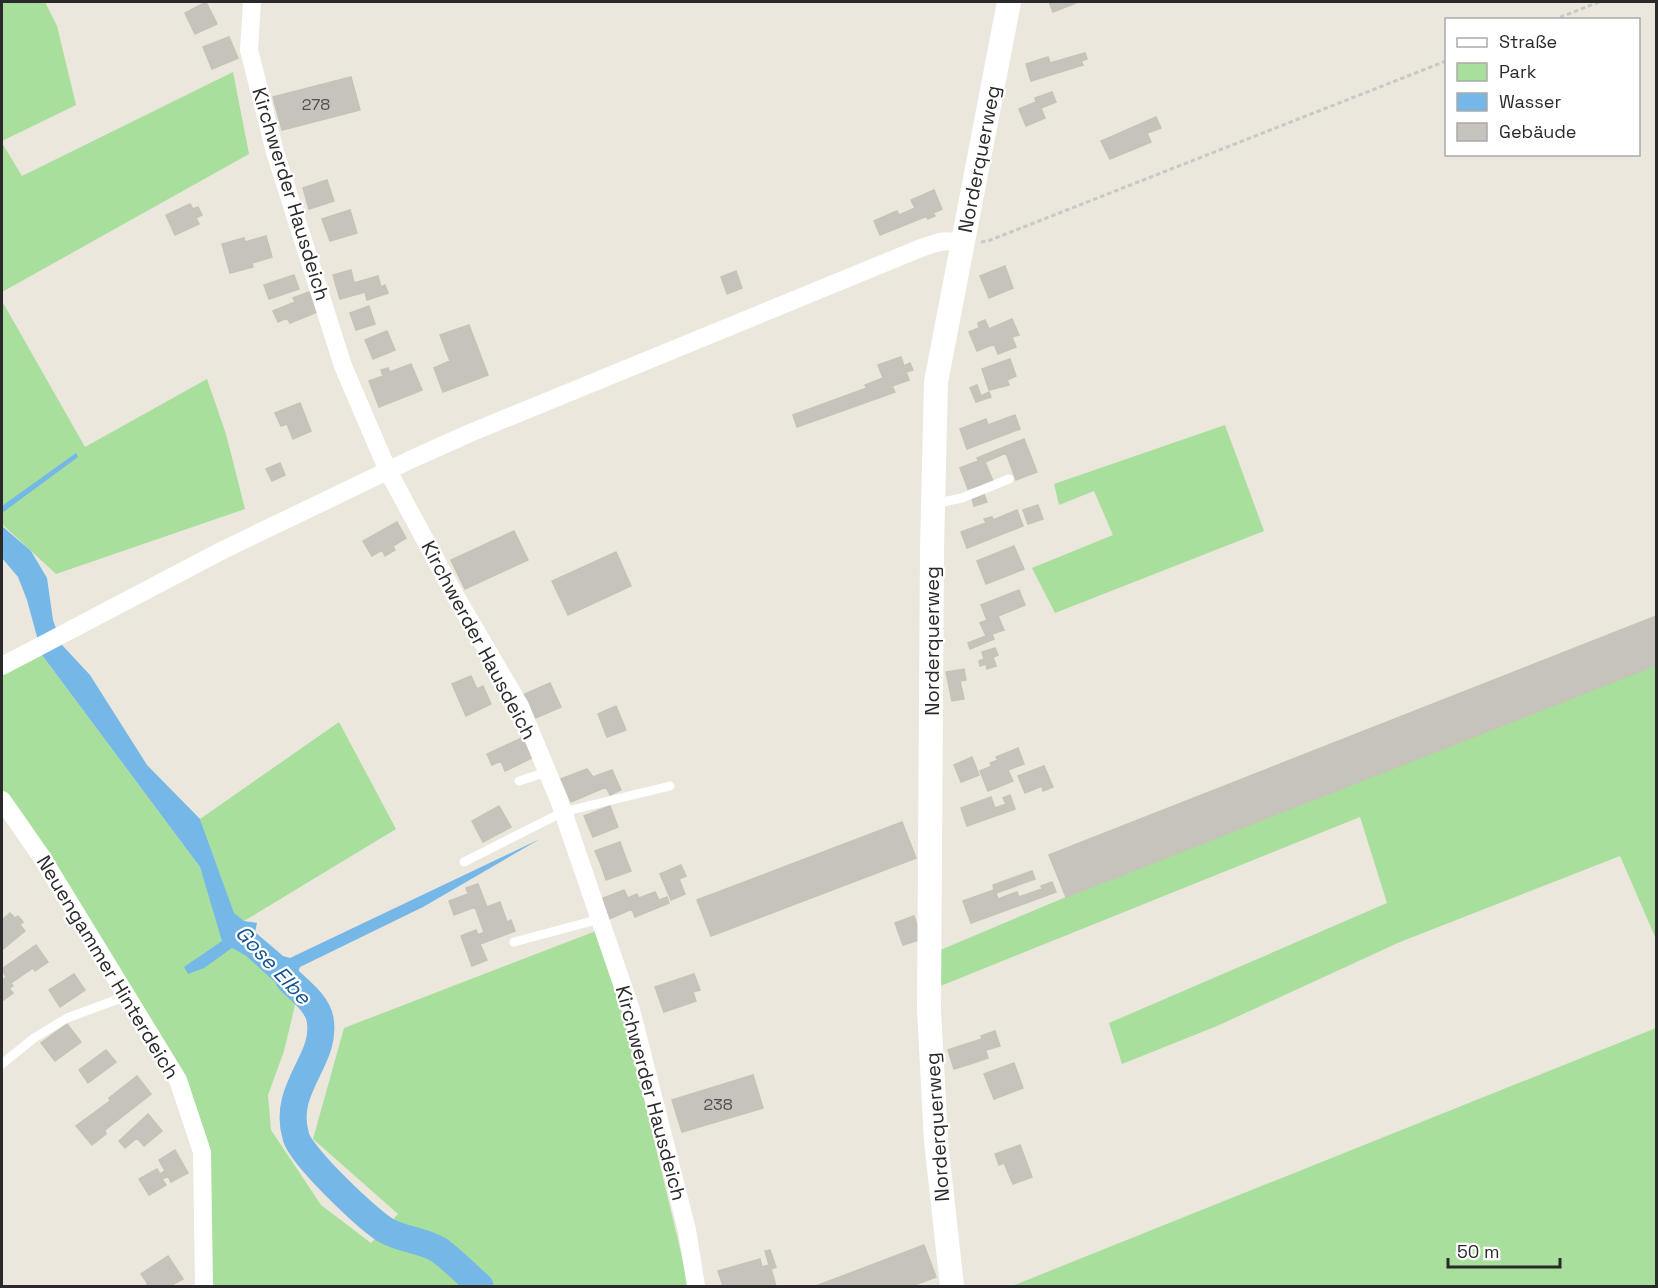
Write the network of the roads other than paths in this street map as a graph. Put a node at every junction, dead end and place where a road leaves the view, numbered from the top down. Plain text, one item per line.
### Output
1 (252, 2) edge
2 (1009, 2) edge
3 (961, 244) junction
4 (388, 471) junction
5 (1009, 479) dead end
6 (933, 504) junction
7 (2, 666) edge
8 (547, 772) junction
9 (519, 780) dead end
10 (670, 786) dead end
11 (2, 800) edge
12 (563, 812) junction
13 (464, 862) dead end
14 (600, 919) junction
15 (514, 942) dead end
16 (127, 996) junction
17 (2, 1064) edge
18 (204, 1287) edge
19 (696, 1287) edge
20 (952, 1287) edge

1 - 4 street, Kirchwerder Hausdeich
2 - 3 street, Norderquerweg
3 - 4 street
3 - 6 street, Norderquerweg
4 - 7 street
4 - 8 street, Kirchwerder Hausdeich
5 - 6 lane
6 - 20 street, Norderquerweg
8 - 9 lane
8 - 12 street, Kirchwerder Hausdeich
10 - 12 lane
11 - 16 street, Neuengammer Hinterdeich
12 - 13 lane
12 - 14 street, Kirchwerder Hausdeich
14 - 15 lane
14 - 19 street, Kirchwerder Hausdeich
16 - 17 lane
16 - 18 street, Neuengammer Hinterdeich

